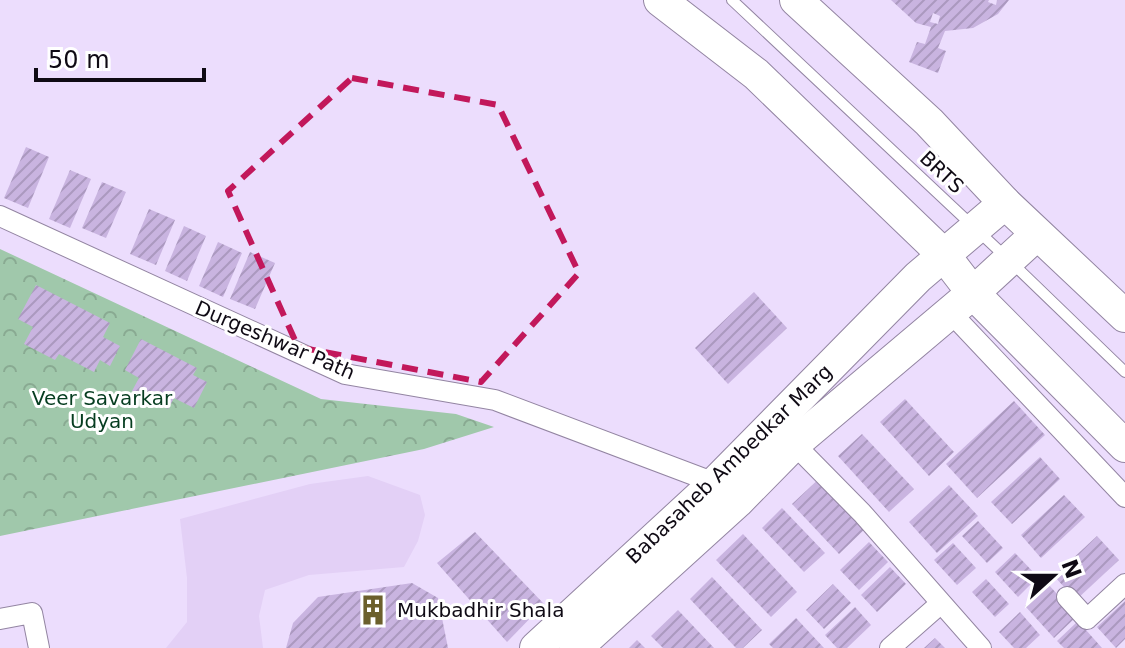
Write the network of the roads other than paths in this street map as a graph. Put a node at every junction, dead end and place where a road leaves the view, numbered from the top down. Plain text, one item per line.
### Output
1 (660, 0) edge
2 (732, 0) edge
3 (796, 0) edge
4 (1005, 203) junction
5 (0, 216) edge
6 (974, 227) junction
7 (1037, 234) junction
8 (943, 254) junction
9 (1010, 261) junction
10 (918, 277) junction
11 (961, 303) junction
12 (1125, 316) edge
13 (1125, 372) edge
14 (794, 444) junction
15 (1125, 446) edge
16 (726, 492) junction
17 (1125, 497) edge
18 (1125, 584) edge
19 (1067, 597) dead end
20 (940, 604) junction
21 (0, 619) edge
22 (39, 648) edge
23 (536, 648) edge
24 (576, 648) edge
25 (890, 648) edge
26 (981, 648) edge

1 - 8 main road
2 - 6 lane, BRTS
3 - 4 main road
4 - 6 main road, Babasaheb Ambedkar Marg
4 - 7 main road
5 - 16 street, Durgeshwar Path
6 - 8 main road, Babasaheb Ambedkar Marg
6 - 9 lane, BRTS
7 - 9 main road, Babasaheb Ambedkar Marg
7 - 12 main road
8 - 10 main road, Babasaheb Ambedkar Marg
8 - 11 main road
9 - 11 main road, Babasaheb Ambedkar Marg
9 - 13 lane, BRTS
10 - 11 main road
10 - 16 main road, Babasaheb Ambedkar Marg
11 - 14 main road, Babasaheb Ambedkar Marg
11 - 15 main road
11 - 17 street
14 - 16 main road, Babasaheb Ambedkar Marg
14 - 20 street
16 - 23 main road, Babasaheb Ambedkar Marg
16 - 24 main road, Babasaheb Ambedkar Marg
18 - 19 street
20 - 25 street
20 - 26 street
21 - 22 street

